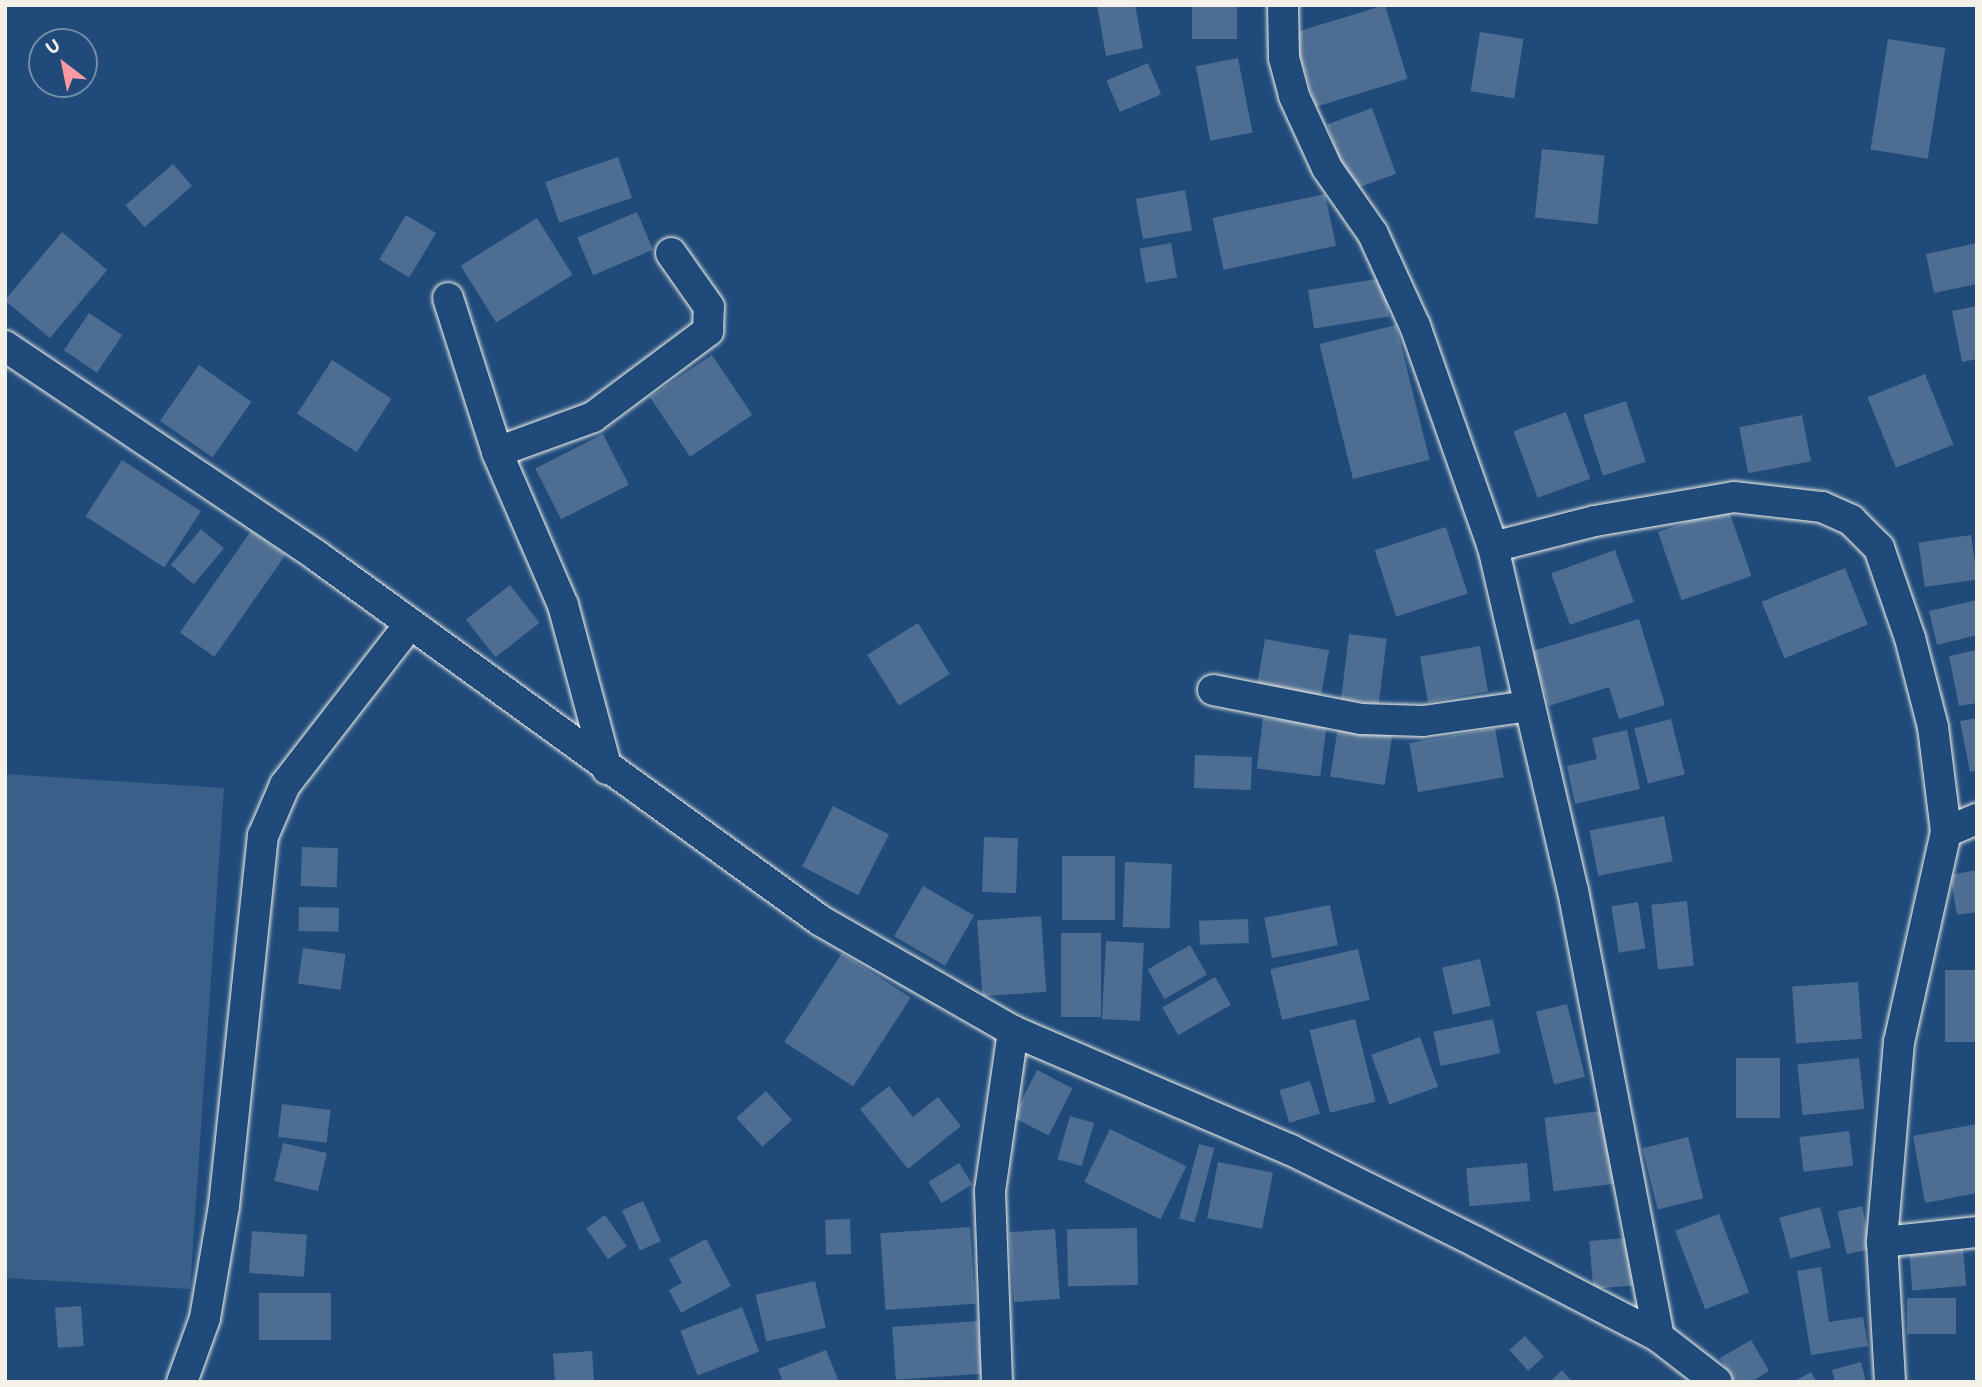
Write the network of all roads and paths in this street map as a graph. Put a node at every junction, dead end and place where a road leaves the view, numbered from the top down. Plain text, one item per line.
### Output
1 (1283, 5) edge
2 (671, 253) dead end
3 (448, 298) dead end
4 (5, 345) edge
5 (497, 452) junction
6 (1493, 547) junction
7 (410, 624) junction
8 (1213, 690) dead end
9 (1528, 706) junction
10 (607, 769) junction
11 (1977, 820) edge
12 (1945, 832) junction
13 (1013, 1031) junction
14 (1977, 1232) edge
15 (1882, 1242) junction
16 (1659, 1337) junction
17 (182, 1382) edge
18 (996, 1382) edge
19 (1717, 1382) edge
20 (1890, 1382) edge

1 - 6 street
2 - 5 street
3 - 5 street
4 - 7 street
5 - 10 street
6 - 9 street
6 - 12 street
7 - 10 street
7 - 17 street
8 - 9 street
9 - 16 street
10 - 13 street
11 - 12 street
12 - 15 street
13 - 16 street
13 - 18 street
14 - 15 street
15 - 20 street
16 - 19 street

